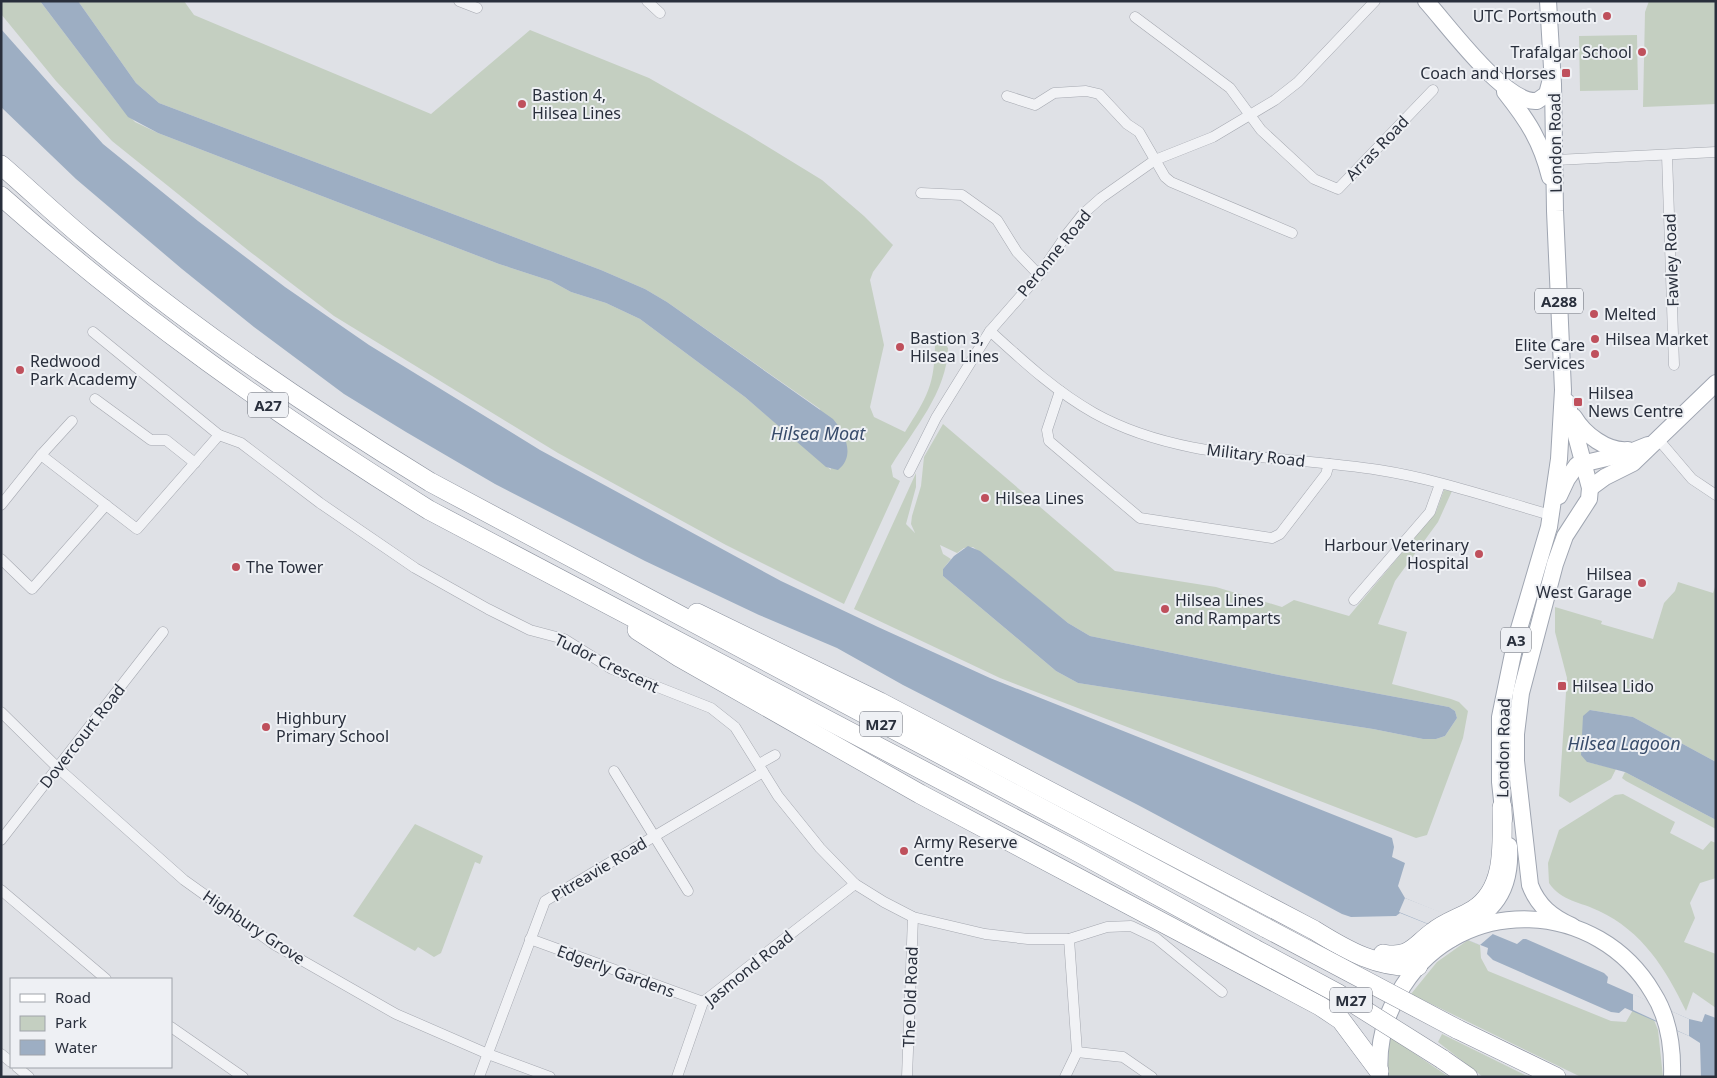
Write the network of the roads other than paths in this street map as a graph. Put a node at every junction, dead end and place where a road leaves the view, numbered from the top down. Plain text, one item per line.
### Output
1 (459, 1) edge
2 (647, 1) edge
3 (1375, 1) edge
4 (1426, 1) edge
5 (1548, 1) edge
6 (477, 8) dead end
7 (660, 12) dead end
8 (1135, 17) dead end
9 (1552, 75) junction
10 (1494, 79) junction
11 (1433, 90) dead end
12 (1006, 96) dead end
13 (1250, 117) junction
14 (1716, 152) edge
15 (1667, 155) junction
16 (1155, 160) junction
17 (1556, 160) junction
18 (1, 165) edge
19 (922, 193) dead end
20 (1, 196) edge
21 (1555, 211) junction
22 (1292, 233) dead end
23 (1039, 275) junction
24 (990, 331) junction
25 (93, 332) dead end
26 (1674, 365) dead end
27 (1716, 383) edge
28 (1563, 390) junction
29 (1060, 391) junction
30 (95, 399) dead end
31 (72, 421) dead end
32 (219, 435) junction
33 (1656, 441) junction
34 (1638, 449) junction
35 (41, 454) junction
36 (1584, 462) junction
37 (195, 463) junction
38 (1329, 464) junction
39 (908, 472) dead end
40 (1440, 484) junction
41 (1590, 488) junction
42 (1716, 495) edge
43 (1, 505) edge
44 (106, 505) junction
45 (496, 519) junction
46 (1550, 521) junction
47 (1, 559) edge
48 (558, 579) junction
49 (1354, 600) dead end
50 (163, 632) dead end
51 (1, 712) edge
52 (775, 755) dead end
53 (58, 768) junction
54 (761, 768) junction
55 (614, 771) dead end
56 (1502, 807) joint
57 (655, 835) junction
58 (1, 840) edge
59 (855, 884) junction
60 (1, 890) edge
61 (688, 891) dead end
62 (913, 917) junction
63 (1477, 918) junction
64 (1572, 926) junction
65 (1314, 930) junction
66 (530, 939) junction
67 (1069, 939) junction
68 (1418, 966) junction
69 (105, 978) edge
70 (1222, 992) dead end
71 (703, 1002) junction
72 (172, 1028) edge
73 (1077, 1052) junction
74 (488, 1054) junction
75 (18, 1068) edge
76 (1380, 1074) edge
77 (29, 1077) edge
78 (243, 1077) edge
79 (479, 1077) edge
80 (550, 1077) edge
81 (677, 1077) edge
82 (907, 1077) edge
83 (1065, 1077) edge
84 (1152, 1077) edge
85 (1468, 1077) edge
86 (1556, 1077) edge
87 (1672, 1077) edge

1 - 6 street
2 - 7 street
3 - 13 street, Peronne Road
4 - 10 main road
5 - 9 main road, London Road
8 - 13 street
9 - 10 main road
9 - 17 main road, London Road
10 - 21 main road, London Road
11 - 13 street, Arras Road
12 - 16 street
13 - 16 street, Peronne Road
14 - 15 street
15 - 17 street
15 - 26 street, Fawley Road
16 - 22 street
16 - 23 street, Peronne Road
17 - 21 main road, London Road
18 - 45 highway, A27
19 - 23 street
20 - 48 highway, A27
21 - 28 main road, London Road / A288
23 - 24 street, Peronne Road
24 - 29 street, Military Road
24 - 39 street, Peronne Road
25 - 32 street, Tudor Crescent
27 - 33 main road
28 - 34 main road, London Road
28 - 36 main road, London Road
28 - 46 main road, London Road
29 - 38 street, Military Road
29 - 38 street
30 - 37 street
31 - 35 street
32 - 37 street
32 - 54 street, Tudor Crescent
33 - 34 main road
33 - 41 main road
33 - 42 street
34 - 36 main road
35 - 43 street
35 - 44 street
36 - 41 main road, London Road
36 - 46 main road, A3
37 - 44 street
38 - 40 street, Military Road
40 - 46 street, Military Road
40 - 49 street
41 - 64 main road, London Road / A3
44 - 47 street
45 - 65 highway
45 - 86 highway, M27, bridge
46 - 56 main road, London Road / A3
48 - 76 highway
48 - 85 highway, M27, bridge
50 - 53 street, Dovercourt Road
51 - 53 street, Highbury Grove
52 - 54 street
53 - 58 street, Dovercourt Road
53 - 74 street, Highbury Grove
54 - 57 street, Pitreavie Road
54 - 59 street, Tudor Crescent
55 - 57 street
56 - 63 highway
57 - 61 street
57 - 66 street, Pitreavie Road
59 - 62 street, Tudor Crescent
59 - 71 street, Jasmond Road
60 - 69 street
62 - 67 street, Tudor Crescent
62 - 82 street, The Old Road
63 - 64 main road
63 - 65 highway
63 - 68 main road
64 - 87 main road
65 - 68 highway
66 - 71 street, Edgerly Gardens
66 - 74 street, Pitreavie Road
67 - 70 street, Tudor Crescent
67 - 73 street
68 - 76 main road
71 - 81 street, Jasmond Road
72 - 78 street
73 - 83 street
73 - 84 street
74 - 79 street, Pitreavie Road
74 - 80 street, Highbury Grove
75 - 77 street

